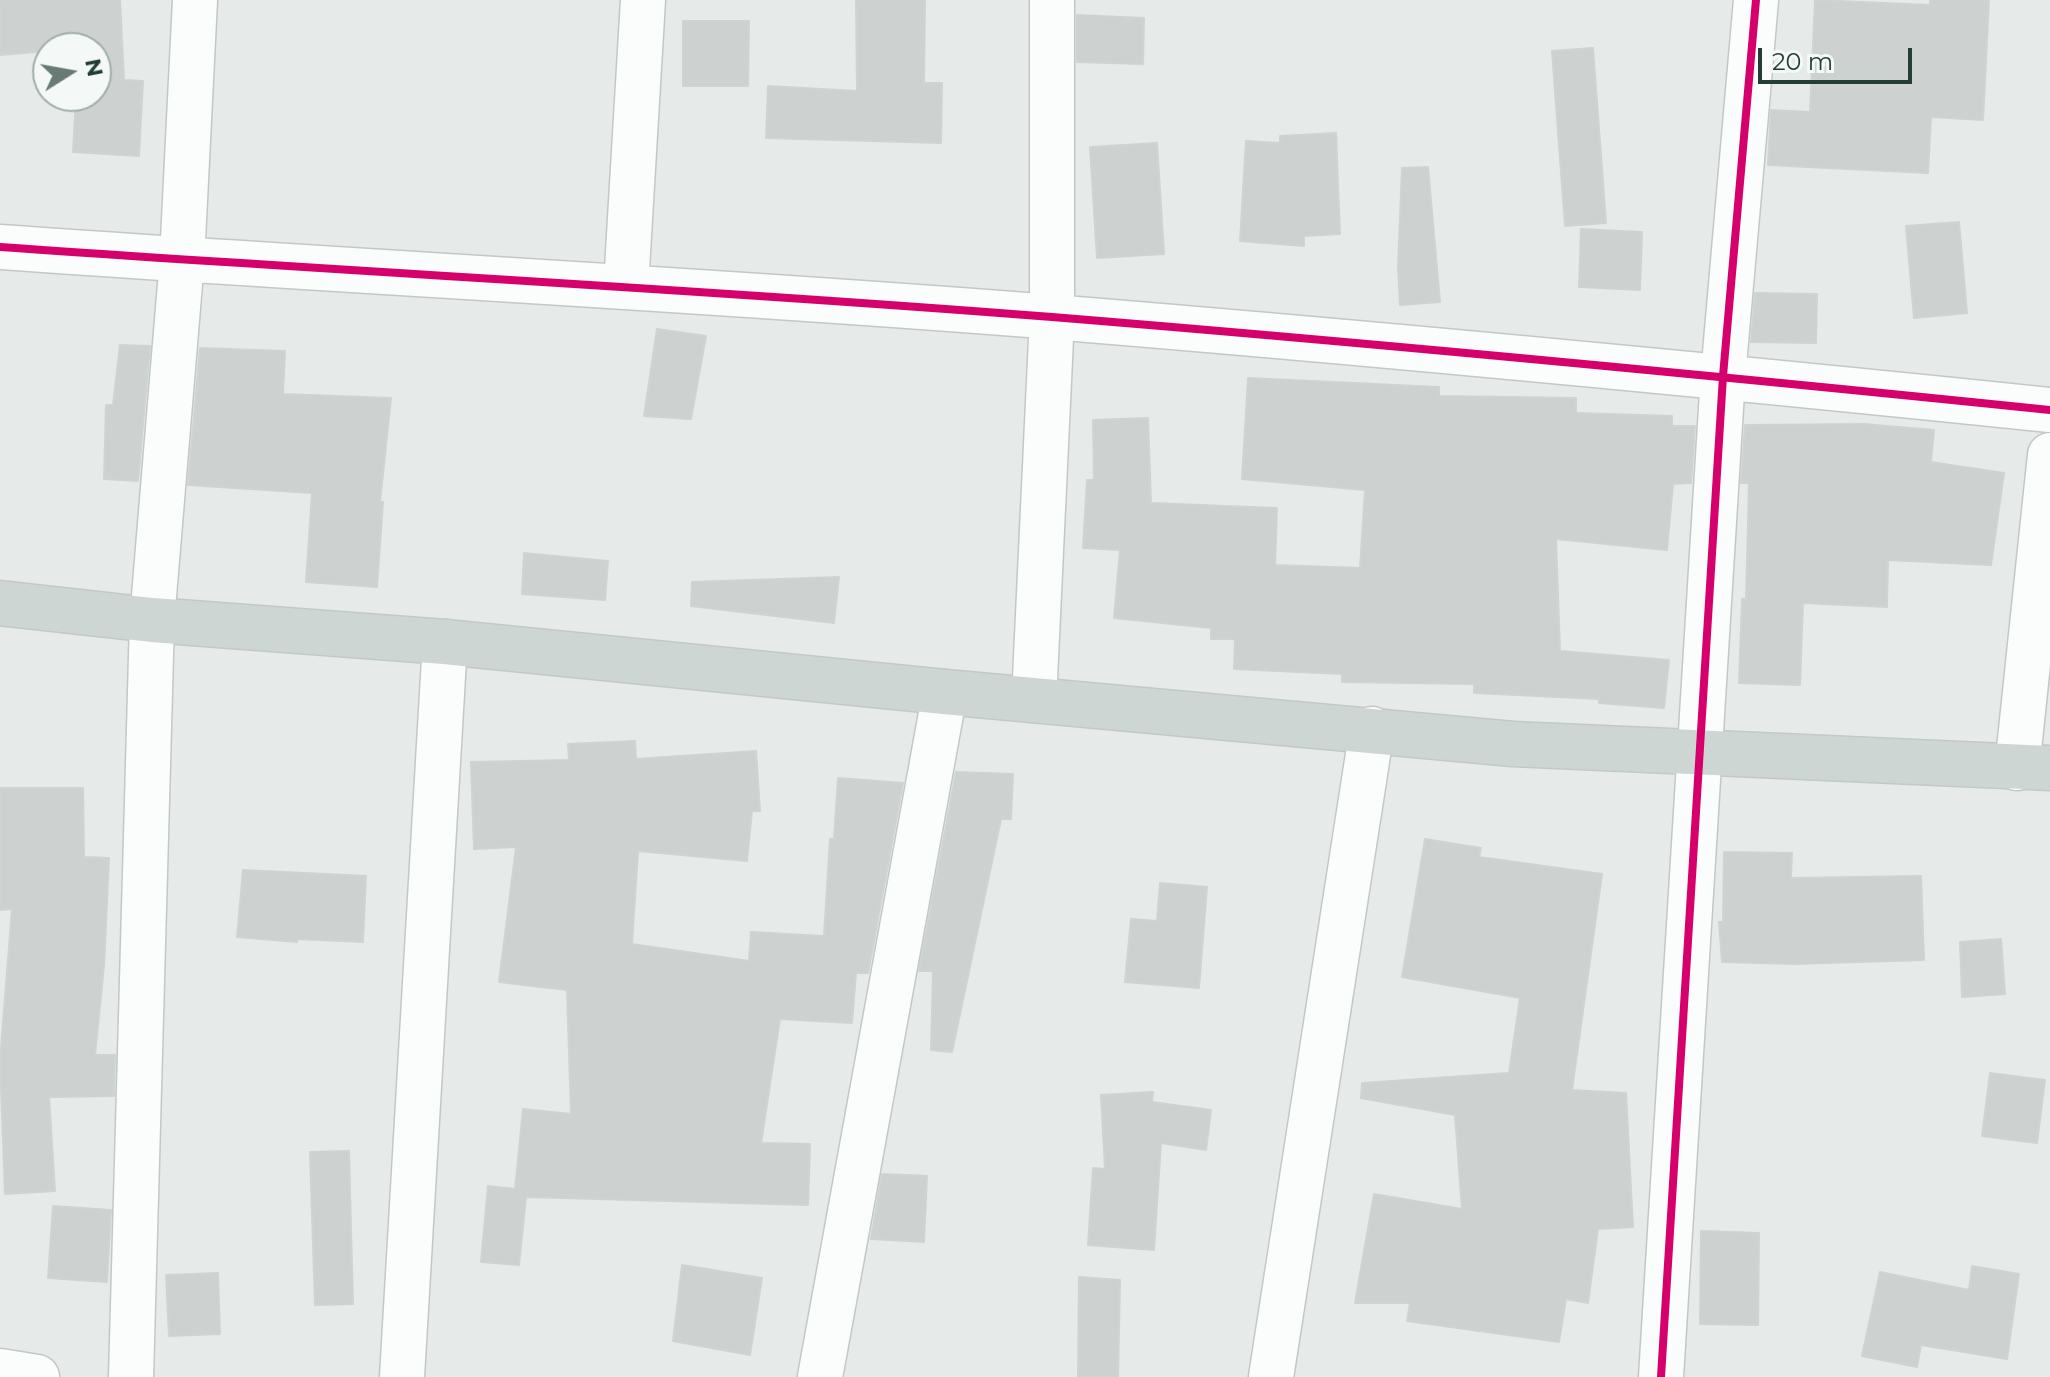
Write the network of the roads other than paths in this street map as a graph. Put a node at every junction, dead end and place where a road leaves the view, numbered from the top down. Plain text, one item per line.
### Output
1 (195, 0) edge
2 (643, 0) edge
3 (1052, 0) edge
4 (1756, 0) edge
5 (0, 247) edge
6 (182, 260) junction
7 (626, 286) junction
8 (1052, 317) junction
9 (1723, 376) junction
10 (2050, 410) edge
11 (2050, 455) edge
12 (0, 603) edge
13 (152, 620) junction
14 (445, 642) junction
15 (945, 692) junction
16 (1034, 700) junction
17 (1372, 729) junction
18 (1698, 752) junction
19 (2034, 768) edge
20 (0, 1371) edge
21 (37, 1377) edge
22 (131, 1377) edge
23 (402, 1377) edge
24 (820, 1377) edge
25 (1271, 1377) edge
26 (1661, 1377) edge

1 - 6 street
2 - 7 street
3 - 8 street
4 - 9 street
5 - 6 street
6 - 7 street
6 - 13 street
7 - 8 street
8 - 9 street
8 - 16 street
9 - 10 street
9 - 18 street
11 - 19 street
12 - 13 main road
13 - 14 main road
13 - 22 street
14 - 15 main road
14 - 23 street
15 - 16 main road
15 - 24 street
16 - 17 main road
17 - 18 main road
17 - 25 street
18 - 19 main road
18 - 26 street
20 - 21 street

